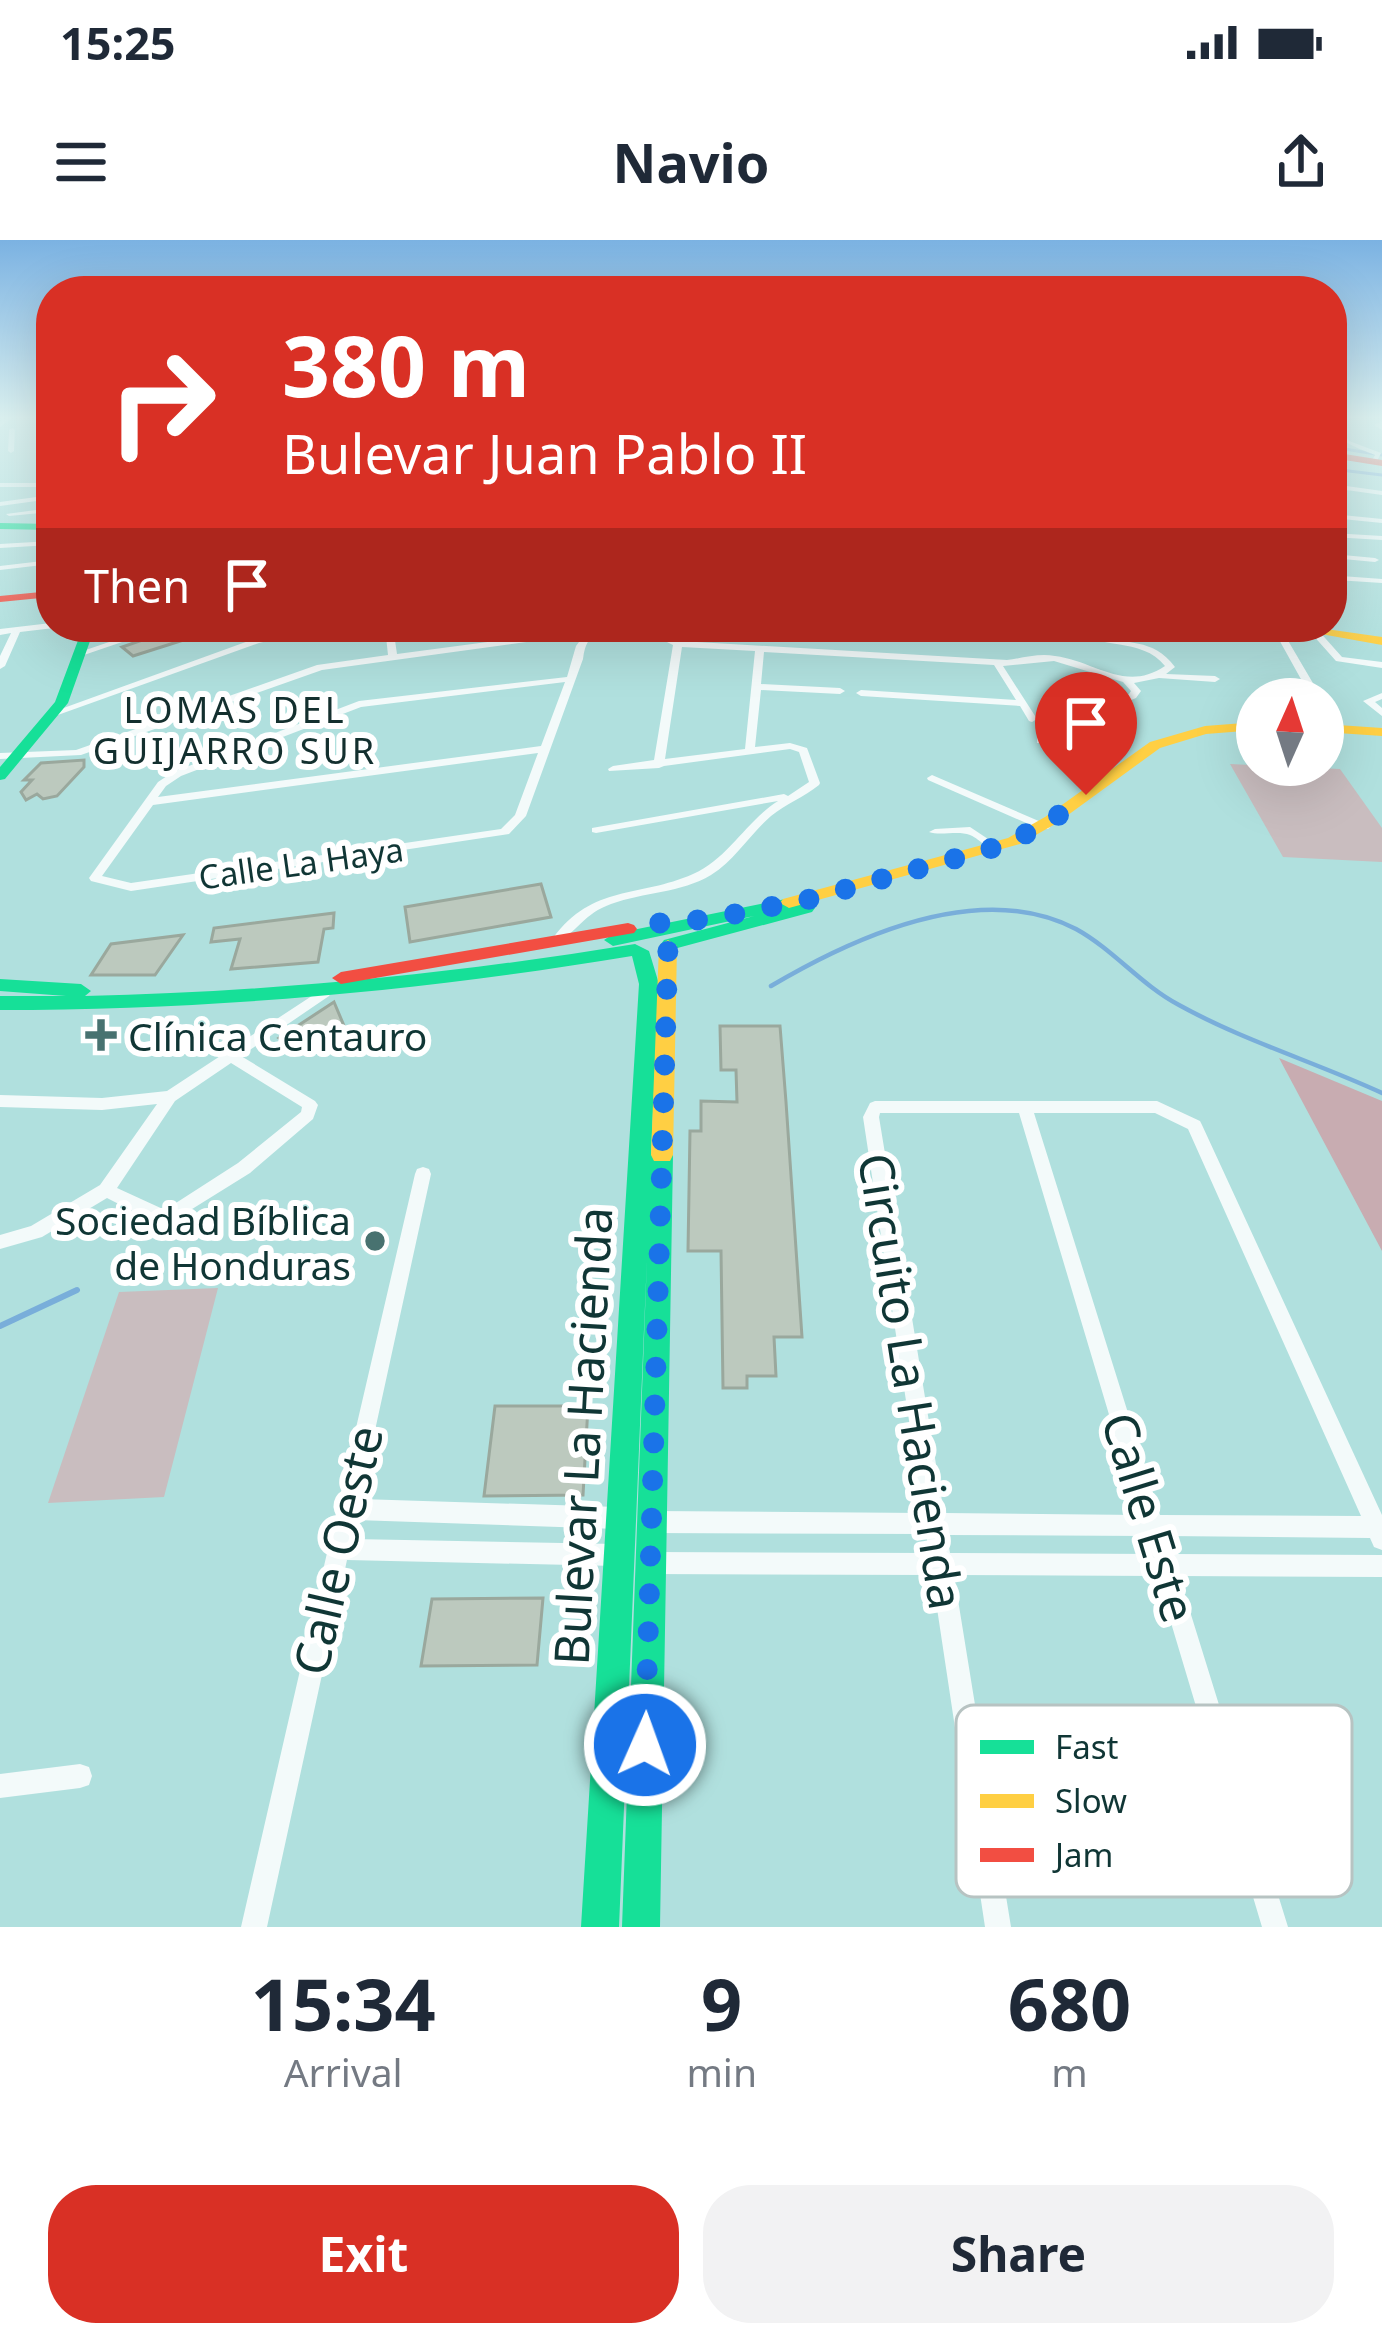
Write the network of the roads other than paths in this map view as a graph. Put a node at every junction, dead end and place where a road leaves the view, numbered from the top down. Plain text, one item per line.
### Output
1 (36, 499) edge
2 (0, 504) edge
3 (36, 511) edge
4 (0, 514) edge
5 (1347, 518) edge
6 (1382, 521) edge
7 (0, 526) edge
8 (36, 527) edge
9 (1347, 536) edge
10 (1382, 538) edge
11 (36, 544) edge
12 (0, 546) edge
13 (1347, 557) edge
14 (1375, 560) dead end
15 (36, 564) edge
16 (0, 568) edge
17 (1347, 579) edge
18 (1382, 581) edge
19 (36, 595) edge
20 (0, 599) edge
21 (36, 628) edge
22 (17, 630) junction
23 (0, 632) edge
24 (1347, 636) edge
25 (1382, 641) edge
26 (83, 642) edge
27 (115, 642) edge
28 (254, 642) edge
29 (391, 642) edge
30 (528, 642) edge
31 (566, 642) edge
32 (583, 642) edge
33 (674, 642) edge
34 (1106, 642) edge
35 (1285, 642) edge
36 (1324, 642) edge
37 (678, 644) junction
38 (580, 646) junction
39 (760, 649) junction
40 (78, 654) junction
41 (393, 657) junction
42 (997, 662) junction
43 (1382, 665) edge
44 (0, 666) edge
45 (1160, 676) junction
46 (1305, 678) edge
47 (570, 679) junction
48 (1215, 679) dead end
49 (1126, 680) junction
50 (756, 687) junction
51 (840, 691) dead end
52 (861, 693) dead end
53 (1382, 696) edge
54 (1023, 703) junction
55 (57, 708) junction
56 (1382, 713) edge
57 (1095, 714) junction
58 (1032, 719) dead end
59 (1236, 729) edge
60 (1236, 732) edge
61 (1344, 732) edge
62 (1382, 734) edge
63 (1041, 741) dead end
64 (544, 748) junction
65 (1077, 749) dead end
66 (750, 750) junction
67 (9, 756) edge
68 (659, 765) junction
69 (613, 769) dead end
70 (0, 776) edge
71 (932, 778) dead end
72 (799, 795) junction
73 (149, 802) junction
74 (1044, 826) junction
75 (596, 830) dead end
76 (935, 832) dead end
77 (993, 848) junction
78 (814, 902) junction
79 (667, 935) junction
80 (560, 938) junction
81 (632, 942) junction
82 (518, 969) junction
83 (649, 984) junction
84 (320, 988) junction
85 (350, 991) junction
86 (5, 994) edge
87 (230, 1056) junction
88 (170, 1097) junction
89 (0, 1101) edge
90 (1025, 1107) junction
91 (424, 1174) dead end
92 (106, 1190) junction
93 (0, 1242) edge
94 (622, 1458) junction
95 (345, 1509) junction
96 (618, 1518) junction
97 (651, 1522) junction
98 (934, 1525) junction
99 (1154, 1526) junction
100 (1379, 1533) edge
101 (336, 1549) junction
102 (616, 1555) junction
103 (650, 1563) junction
104 (940, 1564) junction
105 (1164, 1565) junction
106 (1382, 1565) edge
107 (963, 1705) edge
108 (1207, 1705) edge
109 (80, 1776) dead end
110 (0, 1786) edge
111 (993, 1897) edge
112 (1266, 1897) edge
113 (254, 1927) edge
114 (600, 1927) edge
115 (641, 1927) edge
116 (998, 1927) edge
117 (1275, 1927) edge

1 - 2 street
3 - 4 street
5 - 6 street
7 - 8 main road
9 - 10 street
11 - 12 street
13 - 14 street
15 - 16 street
17 - 18 street
19 - 20 main road
21 - 22 street
22 - 23 street
22 - 44 street
24 - 25 main road
26 - 40 main road
27 - 40 street
28 - 55 street
29 - 41 street
30 - 41 street
31 - 38 street
32 - 38 street
33 - 37 street
34 - 45 street
35 - 46 street
36 - 43 street
37 - 39 street
37 - 68 street
38 - 47 street
39 - 42 street
39 - 50 street
40 - 55 main road
41 - 67 street
42 - 49 street
42 - 54 street
45 - 48 street
45 - 49 street
47 - 64 street
47 - 73 street
49 - 57 street
50 - 51 street
50 - 66 street
52 - 54 street
53 - 56 street
54 - 58 street
55 - 67 main road
57 - 63 street
57 - 65 street
59 - 74 main road
60 - 78 main road
61 - 62 main road
64 - 73 street
64 - 73 street, Calle La Haya
66 - 68 street
66 - 72 street
67 - 70 main road
68 - 69 street
71 - 74 street
72 - 75 street
72 - 80 street
74 - 77 main road
76 - 77 street
77 - 78 main road
78 - 79 main road
78 - 84 main road
78 - 85 main road
79 - 81 main road
79 - 97 main road, Bulevar La Hacienda
80 - 81 main road
80 - 84 main road
81 - 82 main road
81 - 83 main road, Bulevar La Hacienda
82 - 83 main road
82 - 85 main road
83 - 94 main road, Bulevar La Hacienda
84 - 85 main road
84 - 86 main road
84 - 86 main road
84 - 87 street
87 - 88 street
87 - 92 street
88 - 89 street
88 - 92 street
90 - 98 street, Circuito La Hacienda
90 - 99 street, Calle Este
90 - 100 street, Circuito La Hacienda
91 - 95 street, Calle Oeste
92 - 93 street
94 - 96 main road, Bulevar La Hacienda
94 - 103 main road
95 - 96 street
95 - 101 street, Calle Oeste
96 - 102 main road, Bulevar La Hacienda
97 - 98 street
97 - 103 main road, Bulevar La Hacienda
98 - 99 street
98 - 104 street, Circuito La Hacienda
99 - 100 street
99 - 105 street, Calle Este
101 - 102 street
101 - 113 street, Calle Oeste
102 - 114 main road, Bulevar La Hacienda
103 - 104 street
103 - 115 main road, Bulevar La Hacienda
104 - 105 street
104 - 107 street, Circuito La Hacienda
105 - 106 street
105 - 108 street, Calle Este
109 - 110 street
111 - 116 street, Circuito La Hacienda
112 - 117 street, Calle Este

